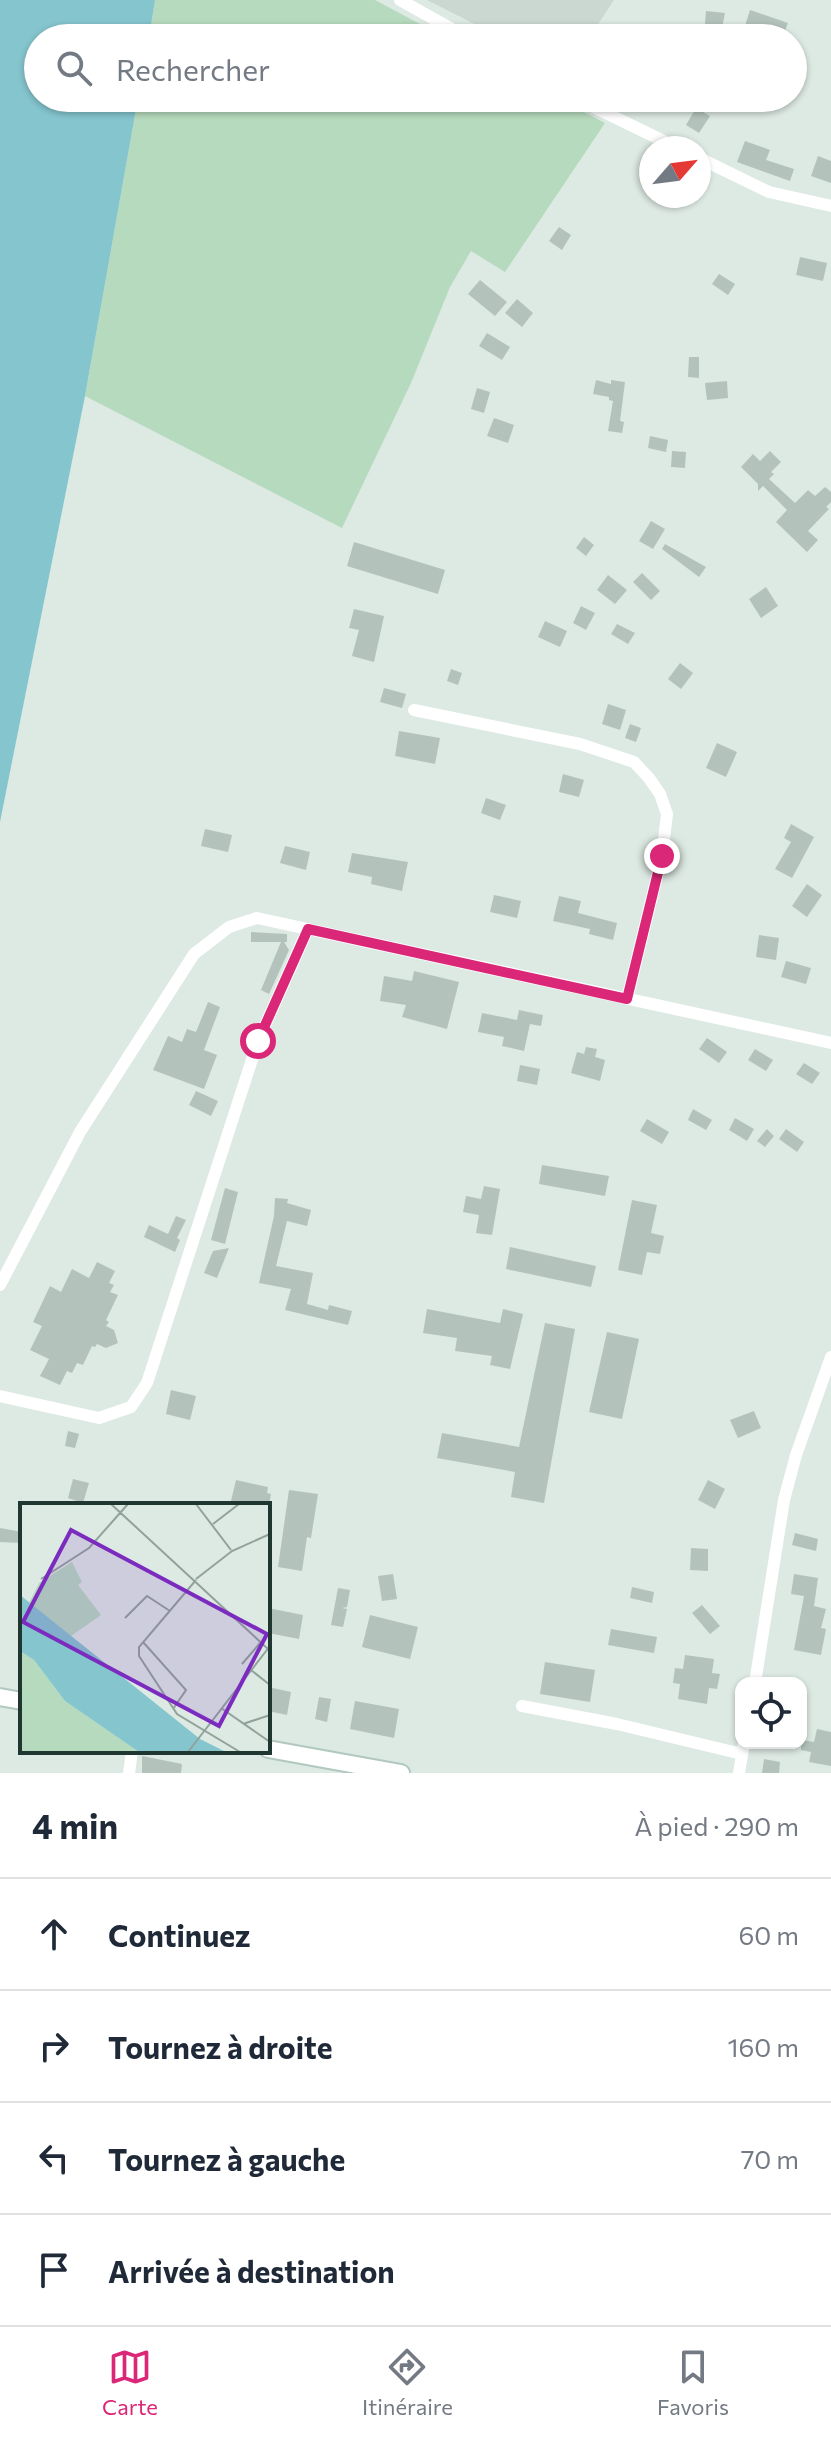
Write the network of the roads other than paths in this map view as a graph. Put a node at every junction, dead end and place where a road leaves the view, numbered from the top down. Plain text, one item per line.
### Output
1 (400, 0) edge
2 (443, 24) edge
3 (604, 112) edge
4 (653, 136) edge
5 (711, 164) edge
6 (831, 206) edge
7 (414, 710) dead end
8 (308, 929) junction
9 (627, 999) junction
10 (831, 1043) edge
11 (0, 1285) edge
12 (831, 1357) edge
13 (0, 1396) edge
14 (756, 1677) edge
15 (0, 1697) edge
16 (20, 1701) edge
17 (522, 1706) dead end
18 (735, 1746) edge
19 (270, 1749) edge
20 (743, 1749) edge
21 (132, 1753) edge
22 (129, 1773) edge
23 (401, 1773) edge
24 (739, 1773) edge

1 - 2 street
3 - 4 street
5 - 6 street
7 - 9 street
8 - 9 street
8 - 11 street
8 - 13 street
9 - 10 street
12 - 14 street
15 - 16 street
17 - 18 street
19 - 23 street
20 - 24 street
21 - 22 street

